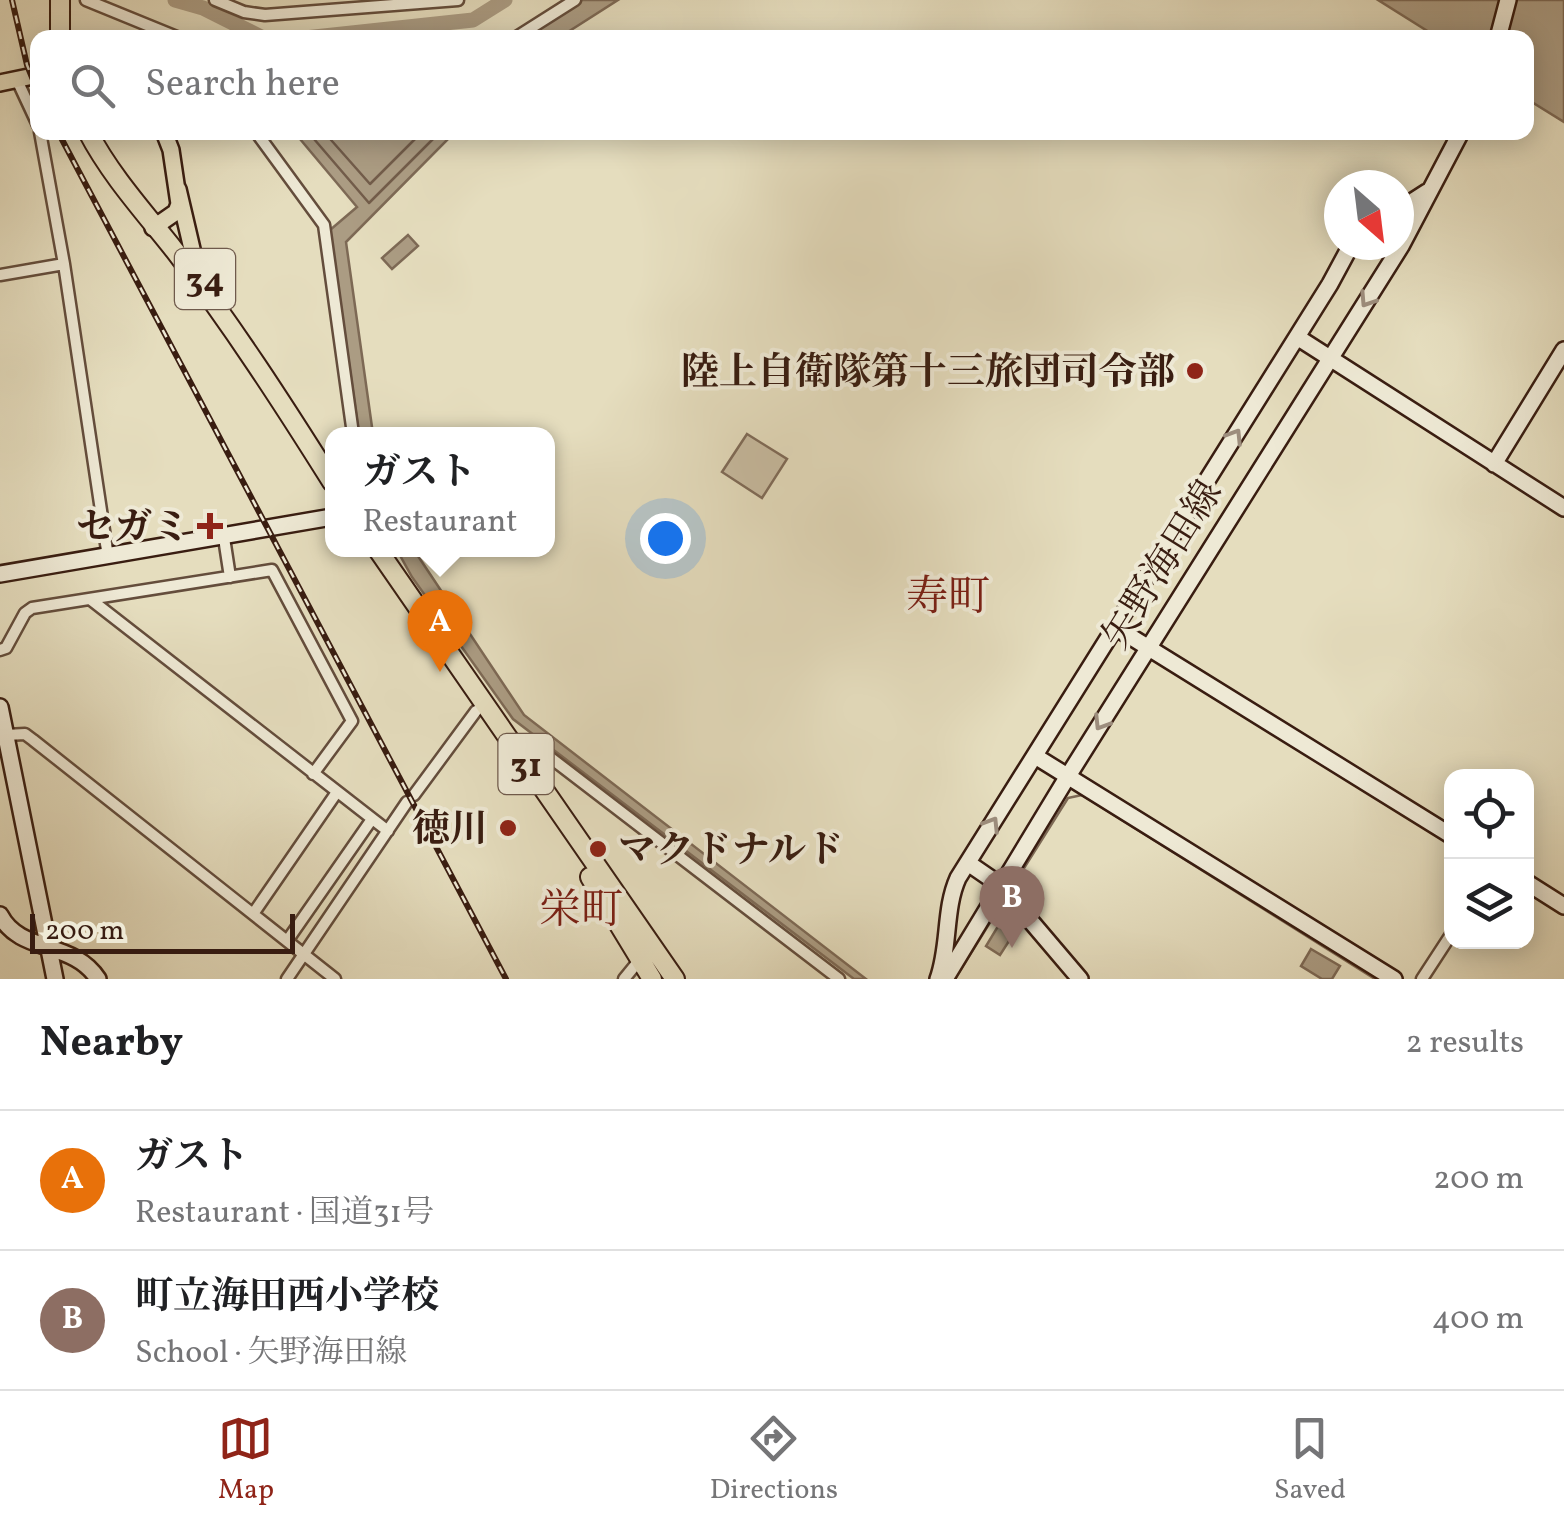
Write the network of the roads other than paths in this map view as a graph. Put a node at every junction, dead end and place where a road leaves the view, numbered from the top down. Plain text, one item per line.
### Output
1 (60, 0) edge
2 (86, 0) edge
3 (215, 0) edge
4 (458, 0) edge
5 (575, 0) edge
6 (1508, 0) edge
7 (365, 3) edge
8 (245, 6) edge
9 (60, 30) edge
10 (159, 30) edge
11 (528, 30) edge
12 (1500, 30) edge
13 (8, 82) edge
14 (30, 114) edge
15 (41, 140) edge
16 (94, 140) edge
17 (167, 140) edge
18 (262, 140) edge
19 (1457, 140) edge
20 (1438, 178) junction
21 (178, 188) junction
22 (1414, 201) edge
23 (154, 228) junction
24 (1342, 260) edge
25 (64, 264) junction
26 (0, 275) edge
27 (1297, 337) junction
28 (1564, 350) edge
29 (1329, 357) junction
30 (254, 361) junction
31 (352, 427) edge
32 (1494, 464) junction
33 (325, 471) edge
34 (325, 489) edge
35 (1564, 508) edge
36 (325, 518) edge
37 (224, 538) junction
38 (108, 557) junction
39 (371, 557) edge
40 (383, 557) edge
41 (0, 574) edge
42 (230, 576) junction
43 (90, 599) junction
44 (1116, 627) junction
45 (1148, 648) junction
46 (0, 650) edge
47 (0, 706) edge
48 (476, 710) junction
49 (6, 735) junction
50 (512, 753) junction
51 (1035, 756) junction
52 (552, 759) junction
53 (314, 774) junction
54 (533, 775) junction
55 (1068, 776) junction
56 (337, 792) junction
57 (372, 819) junction
58 (388, 831) junction
59 (1444, 831) edge
60 (968, 863) junction
61 (1000, 884) junction
62 (1534, 887) edge
63 (1564, 906) edge
64 (253, 914) junction
65 (0, 915) edge
66 (287, 941) junction
67 (49, 945) junction
68 (1444, 945) edge
69 (646, 954) junction
70 (304, 955) junction
71 (55, 979) edge
72 (98, 979) edge
73 (287, 979) edge
74 (335, 979) edge
75 (624, 979) edge
76 (652, 979) edge
77 (662, 979) edge
78 (674, 979) edge
79 (839, 979) edge
80 (942, 979) edge
81 (1080, 979) edge
82 (1394, 979) edge
83 (1422, 979) edge

1 - 9 highway
2 - 10 street
3 - 8 street
4 - 7 street
5 - 11 street
6 - 12 street
7 - 8 street
13 - 14 street
15 - 25 street
16 - 23 highway
17 - 21 main road, 34
18 - 31 street
19 - 20 street, 矢野海田線
20 - 22 street, 矢野海田線
20 -> 29 street, 矢野海田線
21 - 23 main road, 34
21 - 30 main road, 34
23 - 30 highway
23 - 34 highway
24 - 27 street, 矢野海田線
25 - 26 street
25 - 38 street
27 - 29 street
44 -> 27 street, 矢野海田線
28 - 32 street
29 - 32 street
29 - 45 street, 矢野海田線
30 - 33 highway
32 - 35 street
36 - 37 street
37 - 38 street
37 - 42 street
38 - 41 street
39 - 48 highway, 31
40 - 50 highway, 31
42 - 43 street
42 - 53 street
43 - 46 street
43 - 53 street
44 - 45 street
44 - 51 street, 矢野海田線
45 -> 55 street, 矢野海田線
45 - 59 street
47 - 49 street
48 - 50 highway, 31
48 - 58 street
49 - 64 street
49 - 67 street
50 - 52 street
50 - 54 highway, 31
50 - 69 highway, 31
51 - 55 street
60 -> 51 street, 矢野海田線
52 - 54 street
52 - 79 street
53 - 56 street
54 - 69 highway, 31
55 - 61 street, 矢野海田線
55 - 82 street
56 - 57 street
56 - 64 street
57 - 58 street
57 - 66 street
58 - 70 street
60 - 61 street
60 - 80 street, 矢野海田線
61 - 80 street, 矢野海田線
61 - 81 street
62 - 63 street
64 - 66 street
65 - 67 street
66 - 70 street
67 - 71 street
67 - 72 street
68 - 83 street
69 - 75 street
69 - 76 highway, 31
69 - 77 highway
69 - 78 highway, 31
70 - 73 street
70 - 74 street

